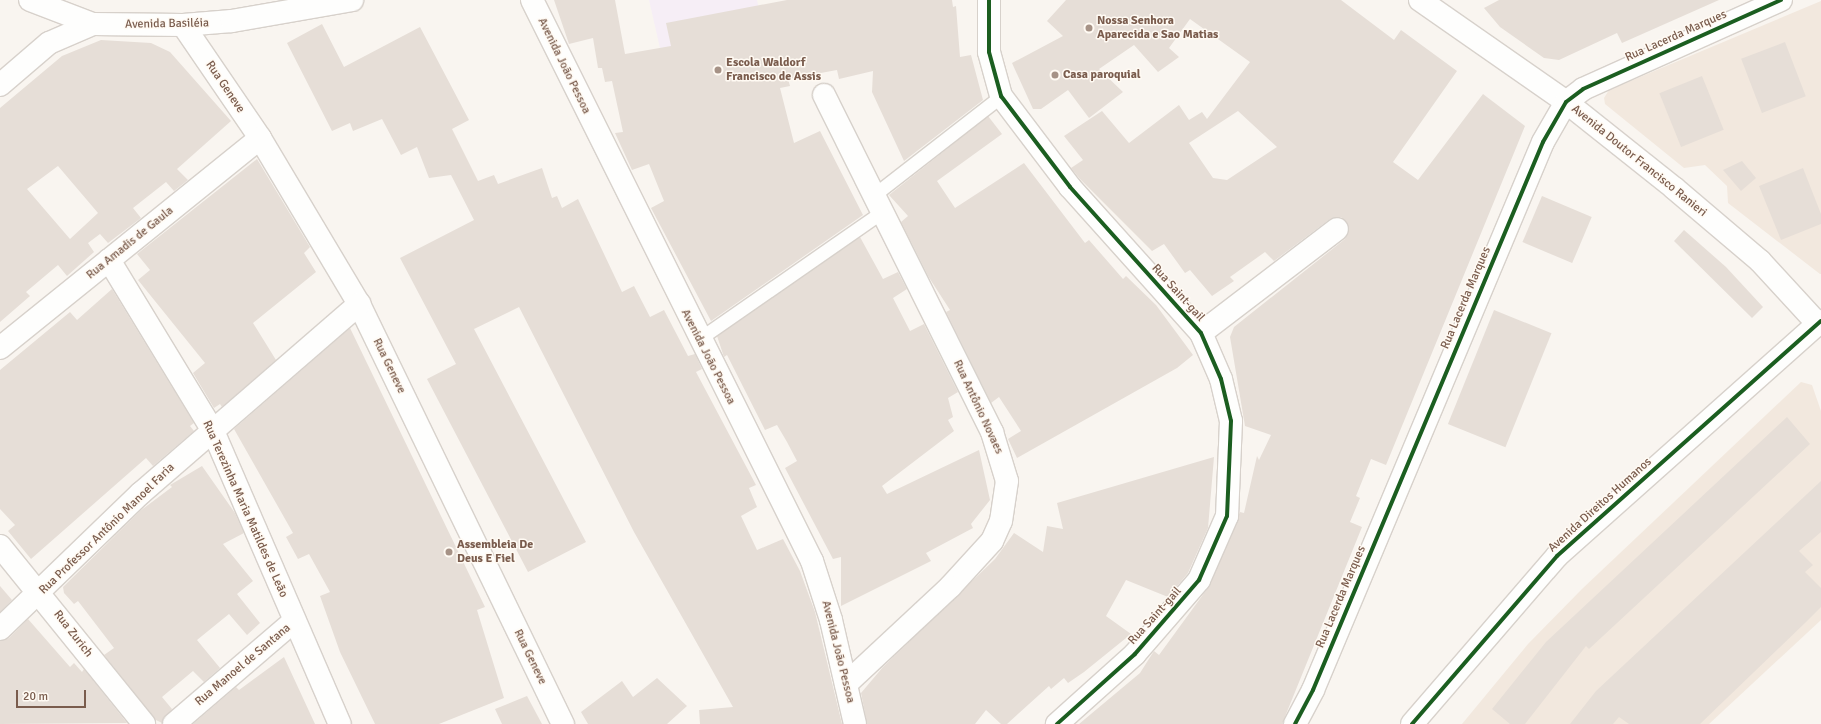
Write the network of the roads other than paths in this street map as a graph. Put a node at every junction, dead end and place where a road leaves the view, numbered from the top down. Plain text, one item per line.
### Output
1 (30, 0) edge
2 (352, 0) edge
3 (532, 0) edge
4 (989, 0) edge
5 (1420, 0) edge
6 (1781, 0) edge
7 (93, 24) junction
8 (183, 25) junction
9 (0, 85) edge
10 (824, 96) dead end
11 (1001, 96) junction
12 (1566, 102) junction
13 (260, 138) junction
14 (878, 204) junction
15 (1337, 229) dead end
16 (109, 260) junction
17 (359, 304) junction
18 (1820, 325) edge
19 (1201, 333) junction
20 (699, 339) junction
21 (0, 348) edge
22 (213, 431) junction
23 (0, 546) edge
24 (41, 594) junction
25 (294, 621) junction
26 (0, 629) edge
27 (846, 684) junction
28 (144, 724) edge
29 (174, 724) edge
30 (340, 724) edge
31 (563, 724) edge
32 (855, 724) edge
33 (1057, 724) edge
34 (1295, 724) edge
35 (1412, 724) edge

1 - 7 street
2 - 8 street, Avenida Basiléia
3 - 20 street, Avenida João Pessoa
4 - 11 street, Rua Saint-gail
5 - 12 street, Avenida Doutor Francisco Ranieri
6 - 12 street, Rua Lacerda Marques
7 - 8 street, Avenida Basiléia
7 - 9 street, Avenida Basiléia
8 - 13 street, Rua Geneve
10 - 14 street, Rua Antônio Novaes
11 - 14 lane
11 - 19 street, Rua Saint-gail
12 - 18 street, Avenida Doutor Francisco Ranieri
12 - 34 street, Rua Lacerda Marques
13 - 16 street, Rua Amadis de Gaula
13 - 17 street, Rua Geneve
14 - 20 lane
14 - 27 street, Rua Antônio Novaes
15 - 19 street
16 - 21 street, Rua Amadis de Gaula
16 - 22 street, Rua Terezinha Maria Matildes de Leão
17 - 22 street, Rua Professor Antônio Manoel Faria
17 - 31 street, Rua Geneve
18 - 35 street, Avenida Direitos Humanos
19 - 33 street, Rua Saint-gail
20 - 27 street, Avenida João Pessoa
22 - 24 street, Rua Professor Antônio Manoel Faria
22 - 25 street, Rua Terezinha Maria Matildes de Leão
23 - 24 street, Rua Zurich
24 - 26 street, Rua Professor Antônio Manoel Faria
24 - 28 street, Rua Zurich
25 - 29 street, Rua Manoel de Santana
25 - 30 street, Rua Terezinha Maria Matildes de Leão
27 - 32 street, Avenida João Pessoa

